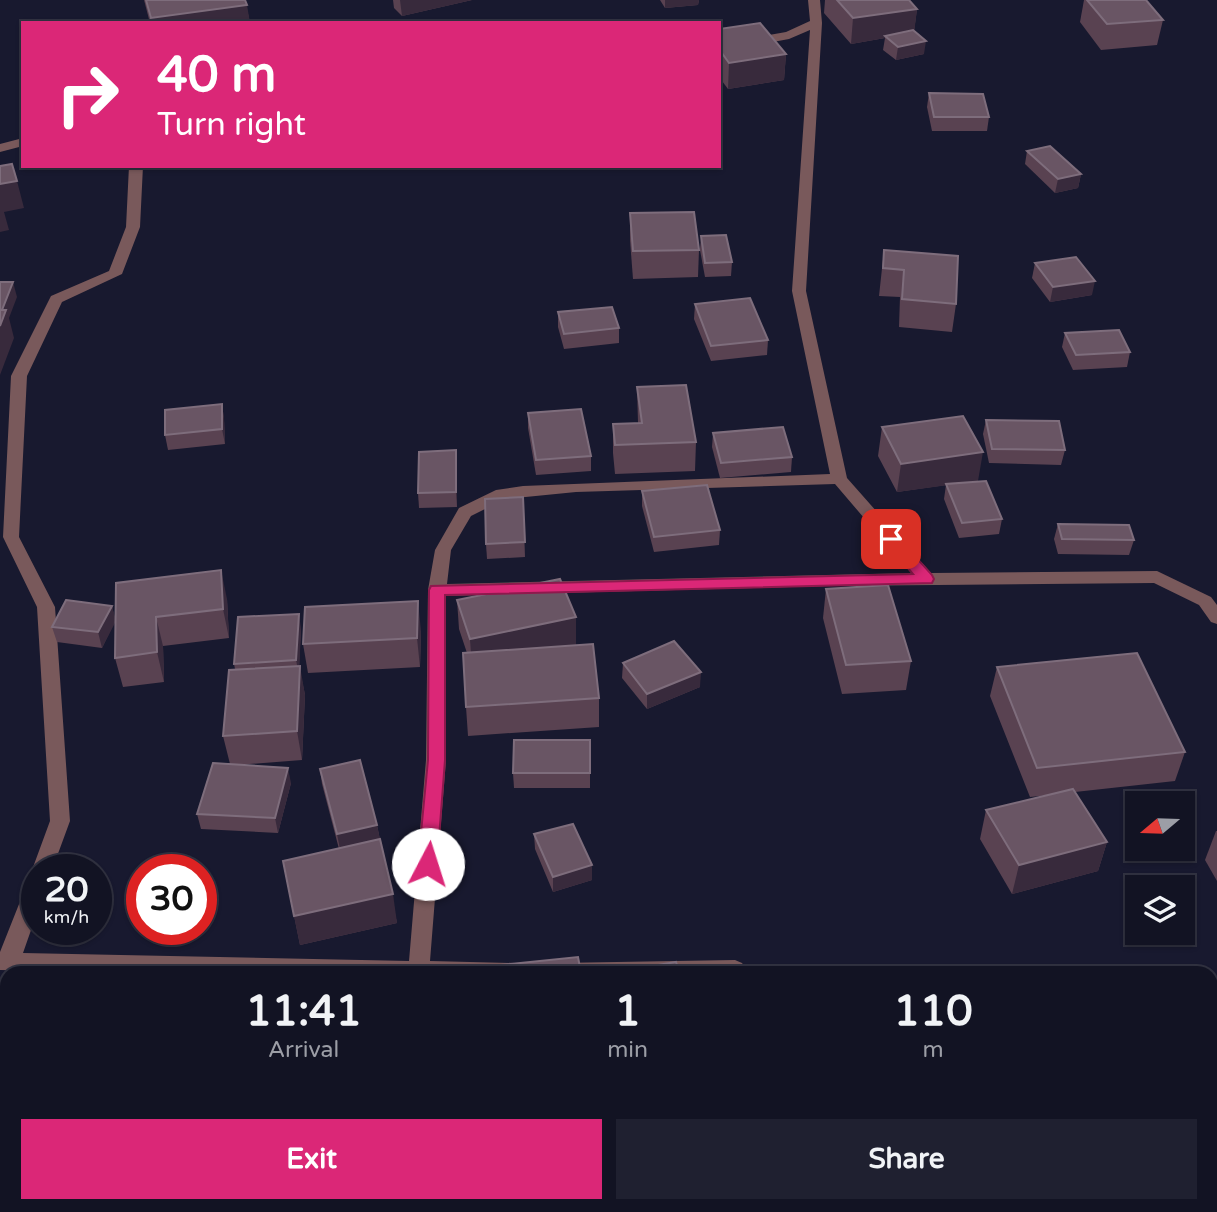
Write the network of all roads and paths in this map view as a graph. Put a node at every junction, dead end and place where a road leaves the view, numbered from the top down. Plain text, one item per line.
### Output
1 (814, 0) edge
2 (816, 23) junction
3 (721, 48) edge
4 (21, 143) edge
5 (0, 148) edge
6 (136, 168) edge
7 (839, 479) junction
8 (926, 579) junction
9 (437, 590) junction
10 (1211, 596) edge
11 (1217, 618) edge
12 (48, 854) edge
13 (21, 921) edge
14 (4, 961) edge
15 (263, 966) edge
16 (419, 966) edge

1 - 2 street
2 - 3 street
2 - 7 street
4 - 5 street
6 - 12 street
7 - 8 street
7 - 9 street
8 - 9 street
8 - 10 street
9 - 16 street
10 - 11 street
13 - 14 street
14 - 15 street

